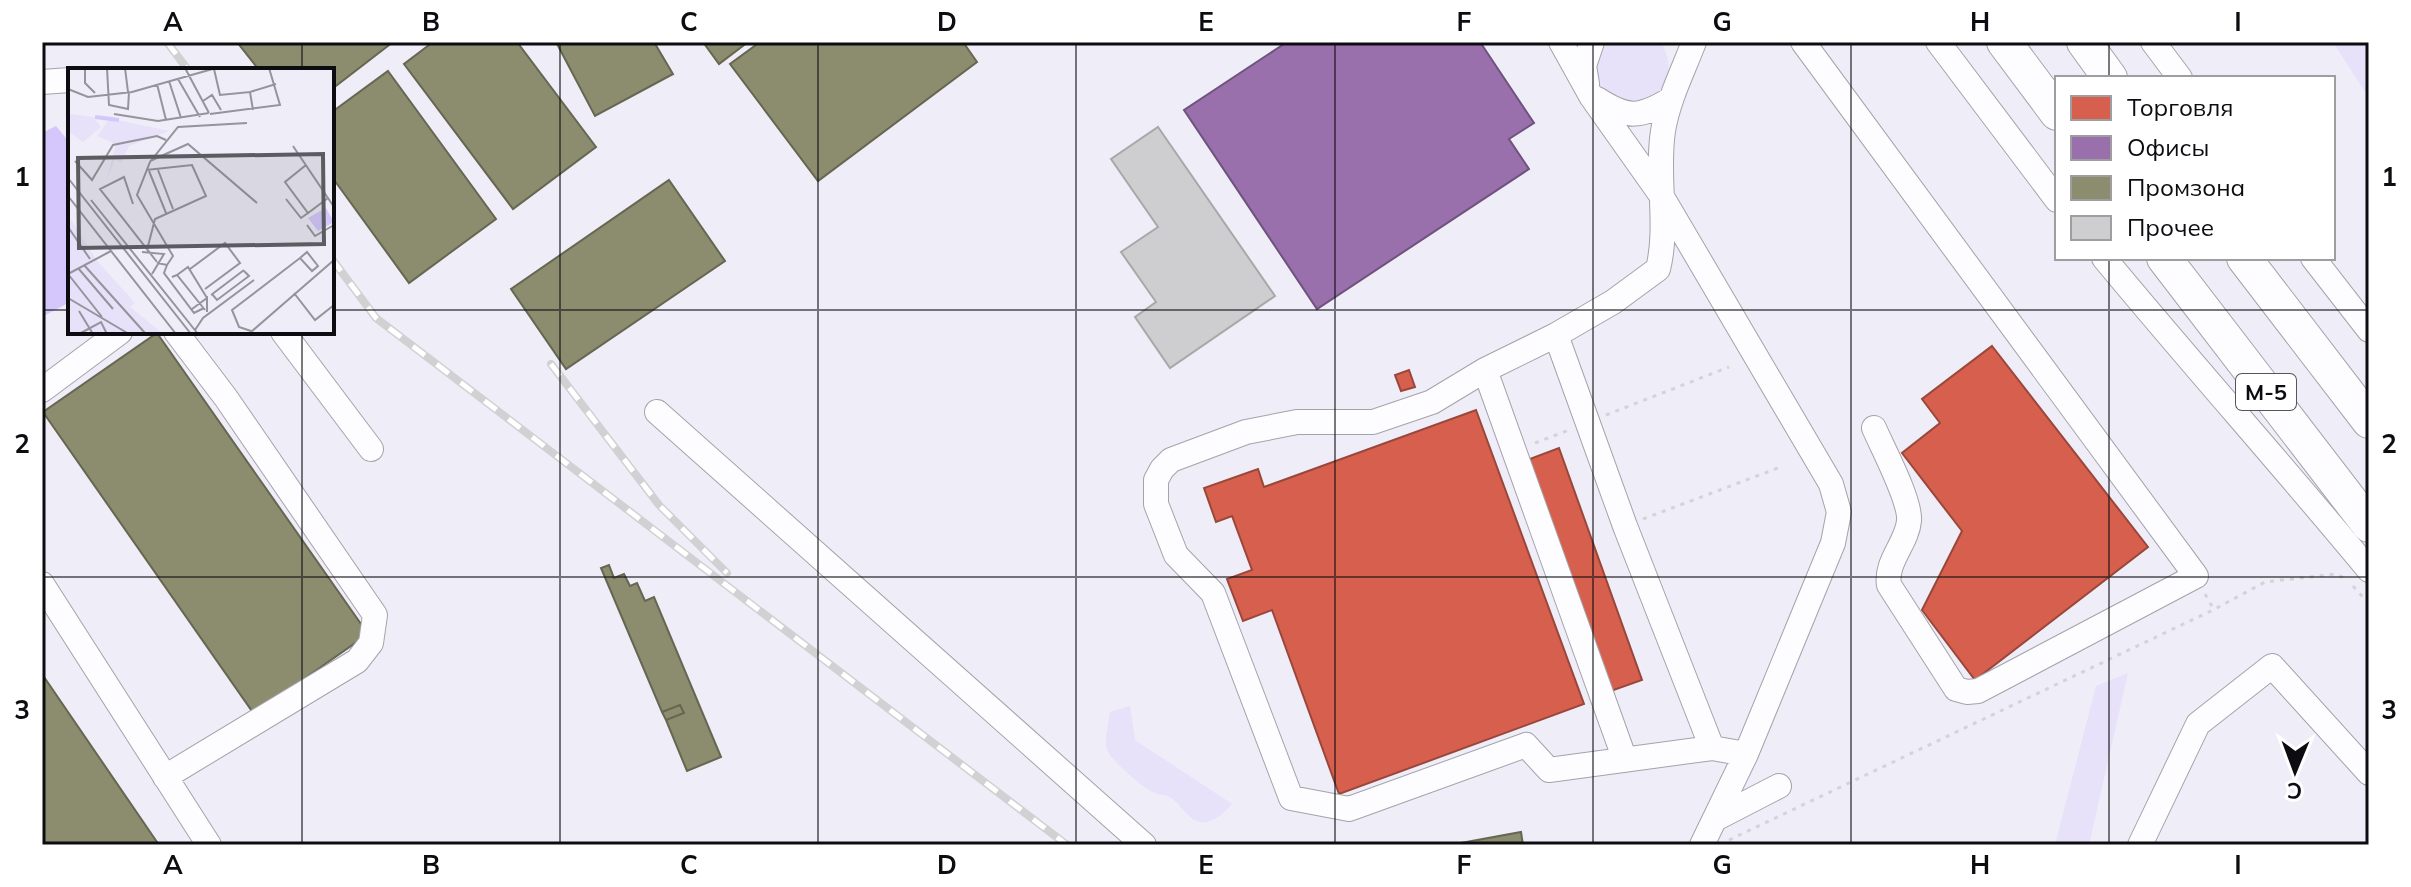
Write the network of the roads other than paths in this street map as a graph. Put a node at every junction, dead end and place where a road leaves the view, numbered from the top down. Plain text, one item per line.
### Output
1 (1561, 42) edge
2 (1592, 42) edge
3 (1670, 42) edge
4 (1694, 42) edge
5 (1803, 42) edge
6 (1938, 42) edge
7 (2004, 42) edge
8 (2084, 42) edge
9 (2153, 42) edge
10 (2109, 76) edge
11 (2178, 76) edge
12 (68, 80) edge
13 (42, 82) edge
14 (1676, 89) junction
15 (1590, 91) junction
16 (2055, 110) edge
17 (1661, 195) junction
18 (2055, 197) edge
19 (2106, 260) edge
20 (2166, 260) edge
21 (2246, 260) edge
22 (2315, 260) edge
23 (2369, 330) edge
24 (117, 334) edge
25 (178, 334) edge
26 (285, 334) edge
27 (1556, 335) junction
28 (1485, 370) junction
29 (42, 390) edge
30 (657, 412) dead end
31 (2369, 421) edge
32 (1874, 428) dead end
33 (371, 449) dead end
34 (2369, 525) edge
35 (2369, 570) edge
36 (42, 584) edge
37 (1712, 748) junction
38 (1746, 754) junction
39 (1625, 760) junction
40 (2369, 773) edge
41 (165, 777) junction
42 (1779, 786) dead end
43 (1709, 839) edge
44 (209, 845) edge
45 (1144, 845) edge
46 (2140, 845) edge

1 - 15 street
2 - 15 street
3 - 14 street
4 - 14 street
5 - 32 street
6 - 18 street
7 - 16 highway
8 - 10 highway
9 - 11 street
12 - 13 street
14 - 15 street
14 - 17 street
15 - 17 street
17 - 27 street
17 - 38 street
19 - 35 street
20 - 34 highway, М-5
21 - 31 highway, М-5
22 - 23 street
24 - 29 street
25 - 41 street
26 - 33 street
27 - 28 street
27 - 37 street
28 - 39 street
28 - 39 street
30 - 45 street
36 - 41 street
37 - 38 street
37 - 39 street
38 - 43 street
40 - 46 street
41 - 44 street
42 - 43 street

